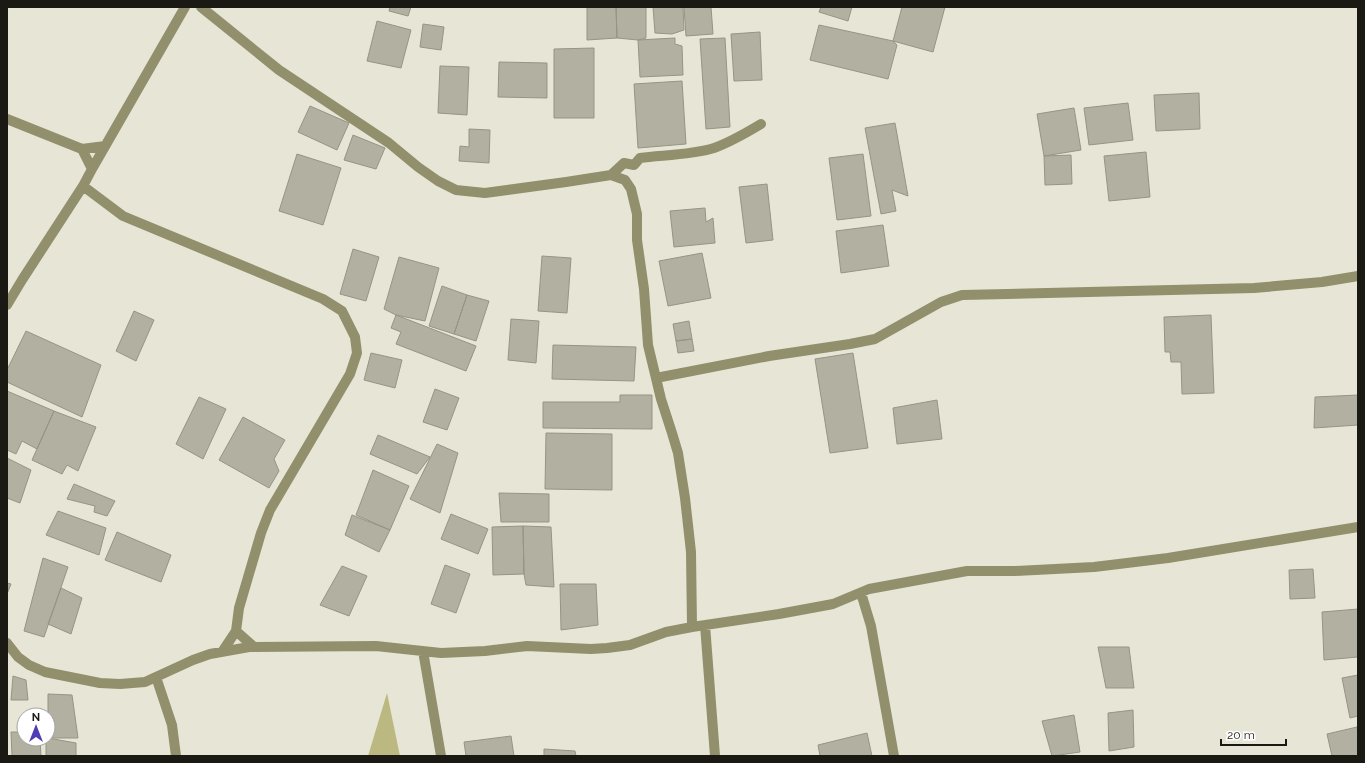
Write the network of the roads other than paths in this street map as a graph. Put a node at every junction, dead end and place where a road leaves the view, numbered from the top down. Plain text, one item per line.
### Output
1 (185, 7) edge
2 (201, 7) edge
3 (7, 119) edge
4 (762, 124) dead end
5 (105, 146) junction
6 (82, 149) junction
7 (92, 169) junction
8 (611, 174) junction
9 (83, 186) junction
10 (1358, 276) edge
11 (7, 305) edge
12 (656, 378) junction
13 (1358, 527) edge
14 (861, 593) junction
15 (705, 625) junction
16 (692, 627) junction
17 (236, 631) junction
18 (7, 644) edge
19 (254, 647) junction
20 (423, 651) junction
21 (222, 652) junction
22 (156, 677) junction
23 (176, 756) edge
24 (440, 756) edge
25 (715, 756) edge
26 (894, 756) edge

1 - 5 street
2 - 8 street
3 - 6 street
4 - 8 street
5 - 6 street
5 - 7 street
6 - 7 street
7 - 9 street
8 - 12 street
9 - 11 street
9 - 17 street
10 - 12 street
12 - 16 street
13 - 14 street
14 - 15 street
14 - 26 street
15 - 16 street
15 - 25 street
16 - 20 street
17 - 19 street
17 - 21 street
18 - 22 street
19 - 20 street
19 - 21 street
20 - 24 street
21 - 22 street
22 - 23 street

